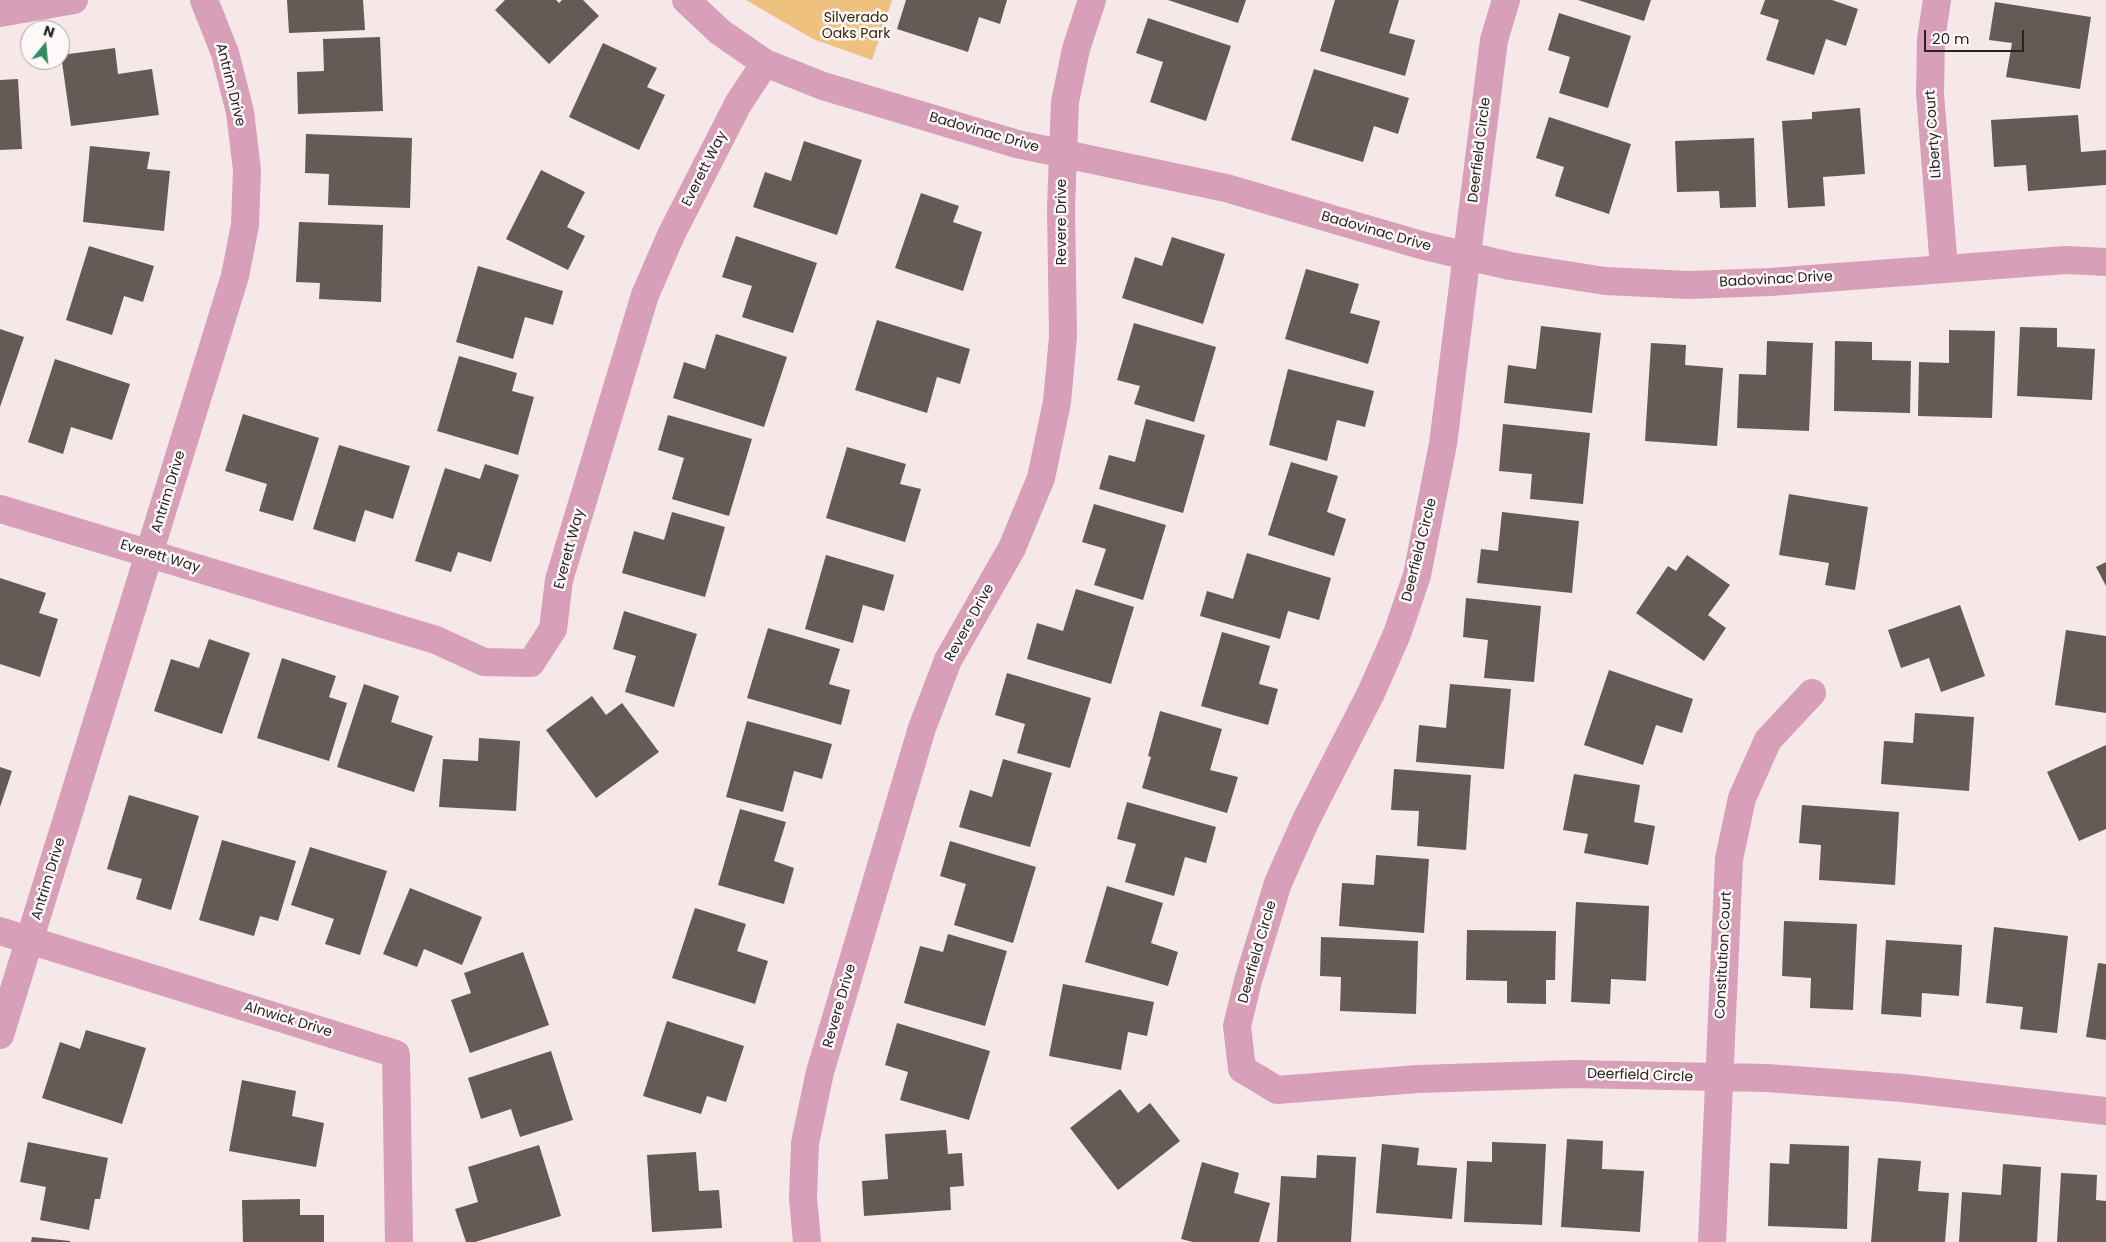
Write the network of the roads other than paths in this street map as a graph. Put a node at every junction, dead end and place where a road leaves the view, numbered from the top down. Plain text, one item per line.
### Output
1 (74, 0) edge
2 (204, 0) edge
3 (686, 0) edge
4 (1092, 0) edge
5 (1506, 0) edge
6 (1937, 0) edge
7 (0, 13) edge
8 (765, 63) junction
9 (1062, 154) junction
10 (1466, 256) junction
11 (2106, 262) edge
12 (1944, 268) junction
13 (0, 509) edge
14 (150, 554) junction
15 (1812, 692) dead end
16 (0, 931) edge
17 (31, 940) junction
18 (0, 1036) edge
19 (1719, 1078) junction
20 (2106, 1111) edge
21 (399, 1242) edge
22 (807, 1242) edge
23 (1712, 1242) edge

1 - 7 street
2 - 14 street, Antrim Drive
3 - 8 street, Badovinac Drive
4 - 9 street, Revere Drive
5 - 10 street, Deerfield Circle
6 - 12 street, Liberty Court
8 - 9 street, Badovinac Drive
8 - 14 street, Everett Way
9 - 10 street, Badovinac Drive
9 - 22 street, Revere Drive
10 - 12 street, Badovinac Drive
10 - 19 street, Deerfield Circle
11 - 12 street, Badovinac Drive
13 - 14 street, Everett Way
14 - 17 street, Antrim Drive
15 - 19 street, Constitution Court
16 - 17 street, Alnwick Drive
17 - 18 street, Antrim Drive
17 - 21 street, Alnwick Drive
19 - 20 street, Deerfield Circle
19 - 23 street, Constitution Court

